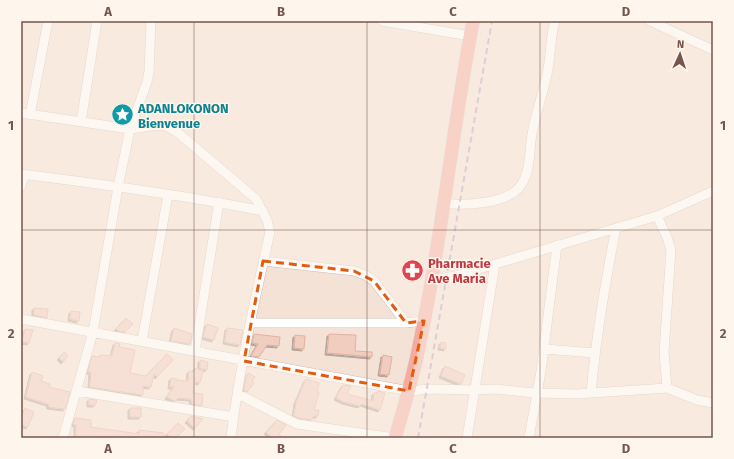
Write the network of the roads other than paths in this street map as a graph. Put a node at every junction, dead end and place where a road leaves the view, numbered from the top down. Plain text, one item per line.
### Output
1 (48, 21) edge
2 (97, 21) edge
3 (151, 21) edge
4 (382, 21) edge
5 (473, 21) edge
6 (554, 21) edge
7 (650, 21) edge
8 (470, 36) junction
9 (713, 50) edge
10 (26, 114) edge
11 (81, 122) junction
12 (130, 129) junction
13 (22, 174) edge
14 (21, 186) edge
15 (118, 187) junction
16 (713, 191) edge
17 (168, 194) junction
18 (219, 202) junction
19 (444, 203) junction
20 (262, 210) junction
21 (656, 216) junction
22 (616, 228) junction
23 (557, 245) junction
24 (263, 262) junction
25 (495, 264) junction
26 (431, 281) junction
27 (21, 319) edge
28 (424, 321) junction
29 (251, 323) junction
30 (406, 323) junction
31 (93, 332) junction
32 (142, 341) junction
33 (544, 349) junction
34 (195, 351) junction
35 (595, 353) junction
36 (244, 360) junction
37 (667, 388) junction
38 (475, 390) junction
39 (76, 391) junction
40 (409, 391) junction
41 (537, 393) junction
42 (591, 393) junction
43 (238, 394) junction
44 (713, 403) edge
45 (234, 417) junction
46 (63, 438) edge
47 (231, 438) edge
48 (395, 438) edge
49 (467, 438) edge
50 (529, 438) edge

1 - 10 street
2 - 11 street
3 - 12 street
4 - 8 street
5 - 8 highway
6 - 19 street
7 - 9 street
8 - 19 highway
10 - 11 street
11 - 12 street
12 - 15 street
12 - 20 street
13 - 14 street
13 - 15 street
15 - 17 street
15 - 31 street
16 - 21 street
17 - 18 street
17 - 32 street
18 - 20 street
18 - 34 street
19 - 26 highway
20 - 24 street
21 - 22 street
21 - 37 street
22 - 23 street
22 - 35 street
23 - 25 street
23 - 33 street
24 - 29 street
24 - 30 street
25 - 26 street
25 - 38 street
26 - 28 highway
27 - 31 street
28 - 30 street
28 - 40 highway
29 - 30 street
29 - 36 street
31 - 32 street
31 - 39 street
32 - 34 street
33 - 35 street
33 - 41 street
34 - 36 street
35 - 42 street
36 - 40 street
36 - 43 street
37 - 42 street
37 - 44 street
38 - 40 street
38 - 41 street
38 - 49 street
39 - 45 street
39 - 46 street
40 - 48 highway
41 - 42 street
41 - 50 street
43 - 45 street
43 - 48 street
45 - 47 street

